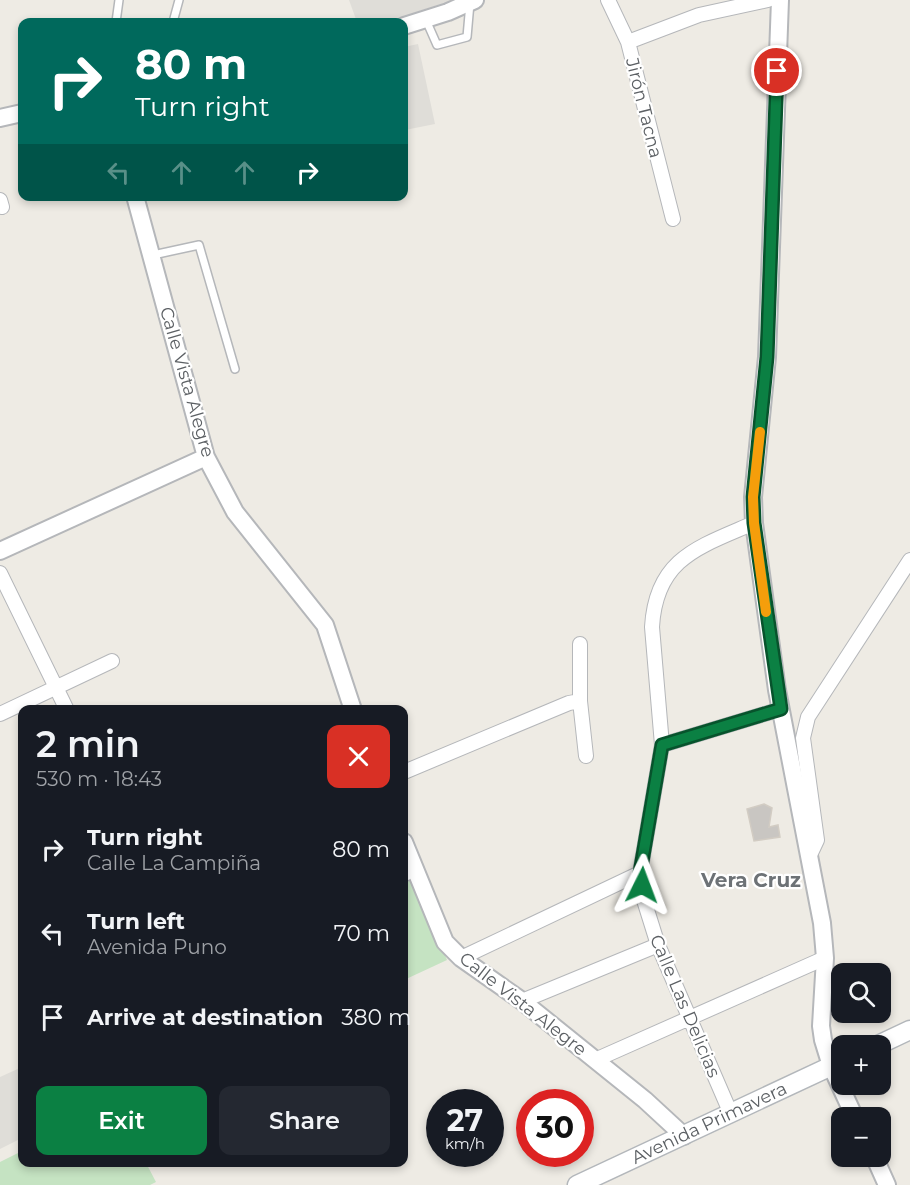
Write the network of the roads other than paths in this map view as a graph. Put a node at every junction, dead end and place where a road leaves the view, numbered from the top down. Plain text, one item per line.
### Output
1 (119, 0) edge
2 (179, 0) edge
3 (608, 0) edge
4 (768, 0) edge
5 (780, 0) edge
6 (473, 1) edge
7 (117, 18) edge
8 (174, 18) edge
9 (426, 20) junction
10 (408, 25) edge
11 (628, 42) junction
12 (18, 114) edge
13 (0, 118) edge
14 (136, 201) edge
15 (673, 219) dead end
16 (151, 256) junction
17 (235, 369) dead end
18 (206, 457) junction
19 (754, 523) junction
20 (0, 551) edge
21 (910, 560) edge
22 (0, 573) edge
23 (580, 644) dead end
24 (112, 662) dead end
25 (56, 688) junction
26 (580, 701) junction
27 (19, 705) edge
28 (64, 705) edge
29 (351, 705) edge
30 (18, 706) edge
31 (781, 709) junction
32 (0, 714) edge
33 (662, 745) junction
34 (586, 756) dead end
35 (408, 770) edge
36 (809, 857) junction
37 (640, 873) junction
38 (410, 875) edge
39 (658, 945) junction
40 (461, 958) junction
41 (825, 958) junction
42 (522, 1001) junction
43 (690, 1018) junction
44 (910, 1030) edge
45 (891, 1039) edge
46 (831, 1055) edge
47 (595, 1060) junction
48 (831, 1066) edge
49 (731, 1114) junction
50 (684, 1136) junction
51 (879, 1167) edge
52 (577, 1185) edge
53 (887, 1185) edge

1 - 7 lane
2 - 8 lane
3 - 11 street, Jirón Tacna
4 - 11 street
5 - 19 street
6 - 9 street
6 - 9 lane
9 - 10 street
11 - 15 street, Jirón Tacna
12 - 13 street
14 - 16 street, Calle Vista Alegre
16 - 17 lane
16 - 18 street, Calle Vista Alegre
18 - 20 street
18 - 29 street, Calle Vista Alegre
19 - 31 street
19 - 33 street, Calle Las Delicias
21 - 36 street
22 - 25 street
23 - 26 street
24 - 25 street
25 - 27 street
25 - 28 street
26 - 34 street
26 - 35 street
30 - 32 street
31 - 33 street
31 - 36 street
33 - 37 street, Calle Las Delicias
36 - 41 street
37 - 39 street, Calle Las Delicias
37 - 40 street
38 - 40 street, Calle Vista Alegre
39 - 42 street
39 - 43 street, Calle Las Delicias
40 - 42 street, Calle Vista Alegre
41 - 43 street
41 - 46 street
42 - 47 street, Calle Vista Alegre
43 - 47 street
43 - 49 street, Calle Las Delicias
44 - 45 main road
47 - 50 street, Calle Vista Alegre
48 - 49 main road, Avenida Primavera
49 - 50 main road, Avenida Primavera
50 - 52 main road, Avenida Primavera
51 - 53 street

